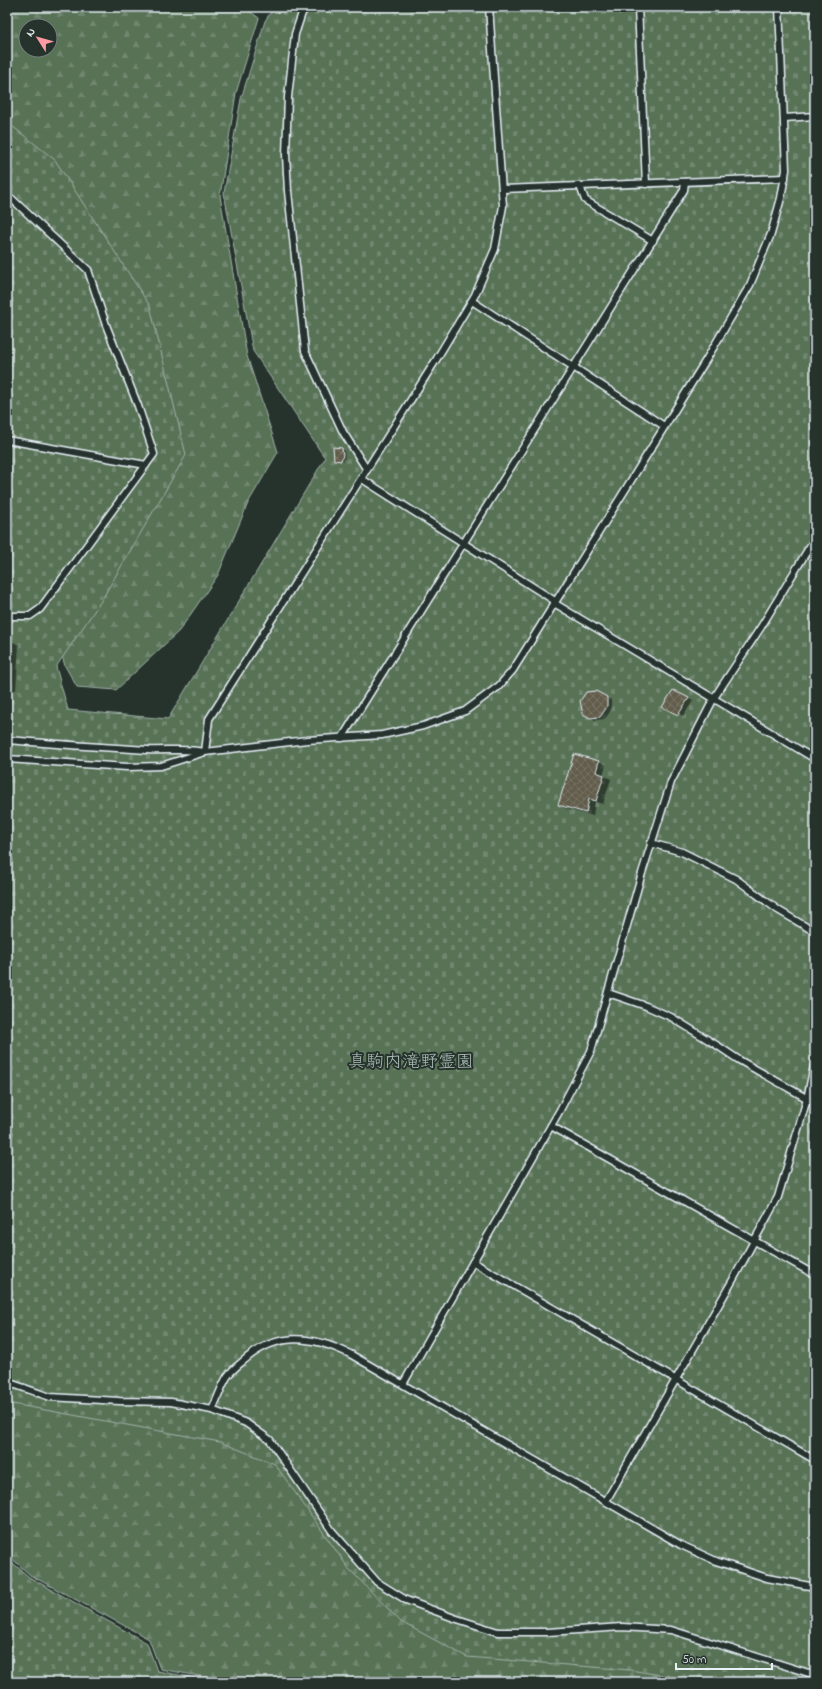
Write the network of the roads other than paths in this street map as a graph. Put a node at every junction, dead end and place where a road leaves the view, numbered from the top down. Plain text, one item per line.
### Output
1 (307, 7) edge
2 (489, 7) edge
3 (638, 7) edge
4 (779, 7) edge
5 (815, 116) edge
6 (784, 118) junction
7 (785, 178) junction
8 (685, 182) junction
9 (646, 184) junction
10 (580, 186) junction
11 (502, 189) junction
12 (7, 194) edge
13 (10, 199) edge
14 (653, 241) junction
15 (472, 301) junction
16 (574, 368) junction
17 (664, 426) junction
18 (7, 440) edge
19 (146, 465) junction
20 (367, 470) junction
21 (362, 479) junction
22 (815, 538) edge
23 (464, 544) junction
24 (808, 550) junction
25 (815, 555) edge
26 (555, 602) junction
27 (7, 616) edge
28 (714, 698) junction
29 (342, 738) junction
30 (7, 740) edge
31 (205, 752) junction
32 (7, 759) edge
33 (815, 760) edge
34 (651, 843) junction
35 (815, 932) edge
36 (608, 993) junction
37 (815, 1061) edge
38 (807, 1099) junction
39 (815, 1103) edge
40 (551, 1126) junction
41 (756, 1241) junction
42 (473, 1262) junction
43 (815, 1275) edge
44 (675, 1380) junction
45 (7, 1382) edge
46 (403, 1384) junction
47 (212, 1410) junction
48 (815, 1460) edge
49 (606, 1501) junction
50 (815, 1587) edge
51 (815, 1675) edge

1 - 20 lane
2 - 11 lane
3 - 9 lane
4 - 6 lane
5 - 6 lane
6 - 7 lane
7 - 8 lane
7 - 17 lane
8 - 9 lane
8 - 14 lane
9 - 10 lane
10 - 11 lane
10 - 14 lane
11 - 15 lane
12 - 13 lane
13 - 19 lane
14 - 16 lane
15 - 16 lane
15 - 20 lane
16 - 17 lane
16 - 23 lane
17 - 26 lane
18 - 19 lane
19 - 27 lane
20 - 21 lane
21 - 23 lane
21 - 31 lane
22 - 24 lane
23 - 26 lane
23 - 29 lane
24 - 25 lane
24 - 28 lane
26 - 28 lane
26 - 29 lane
28 - 33 lane
28 - 34 lane
29 - 31 lane
30 - 31 lane
31 - 32 lane
34 - 35 lane
34 - 36 lane
36 - 38 lane
36 - 40 lane
37 - 38 lane
38 - 39 lane
38 - 41 lane
40 - 41 lane
40 - 42 lane
41 - 43 lane
41 - 44 lane
42 - 44 lane
42 - 46 lane
44 - 48 lane
44 - 49 lane
45 - 47 lane
46 - 47 lane
46 - 49 lane
47 - 51 lane
49 - 50 lane

